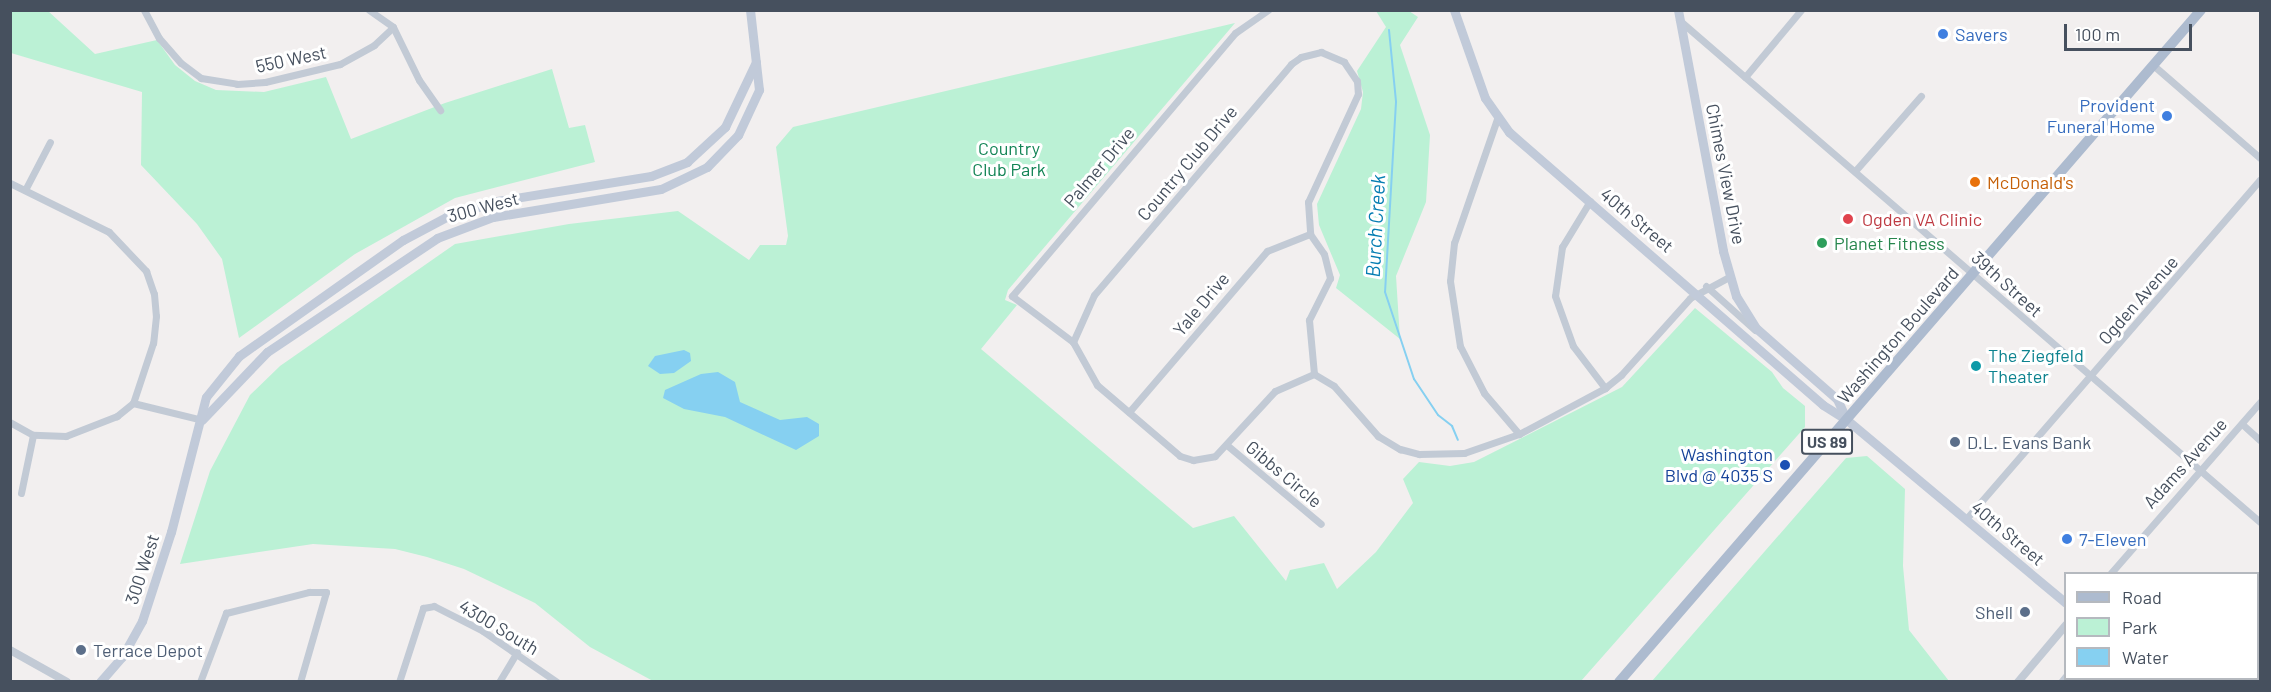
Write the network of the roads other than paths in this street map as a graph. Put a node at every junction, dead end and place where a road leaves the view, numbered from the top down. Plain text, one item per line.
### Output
1 (144, 10) edge
2 (369, 10) edge
3 (750, 10) edge
4 (1268, 10) edge
5 (1454, 10) edge
6 (1801, 10) edge
7 (2200, 10) edge
8 (1678, 15) edge
9 (393, 27) junction
10 (756, 62) junction
11 (2153, 65) junction
12 (1745, 77) junction
13 (1921, 96) dead end
14 (440, 110) dead end
15 (1497, 118) junction
16 (50, 141) dead end
17 (2260, 158) edge
18 (1855, 171) junction
19 (2260, 180) edge
20 (10, 183) edge
21 (25, 190) junction
22 (1590, 201) junction
23 (1310, 234) junction
24 (1973, 274) junction
25 (1729, 277) junction
26 (1706, 286) junction
27 (1696, 293) junction
28 (1763, 335) junction
29 (1073, 342) junction
30 (1314, 374) junction
31 (2090, 378) junction
32 (1605, 388) junction
33 (2260, 402) edge
34 (133, 403) junction
35 (1129, 412) junction
36 (202, 420) junction
37 (1847, 420) junction
38 (10, 422) edge
39 (2242, 424) junction
40 (1519, 434) junction
41 (33, 435) junction
42 (2260, 440) edge
43 (1228, 446) junction
44 (2200, 470) junction
45 (21, 493) dead end
46 (1966, 519) junction
47 (2260, 522) edge
48 (1321, 524) dead end
49 (2111, 572) edge
50 (2064, 601) edge
51 (2064, 627) edge
52 (10, 650) edge
53 (517, 652) junction
54 (67, 681) edge
55 (100, 681) edge
56 (200, 681) edge
57 (300, 681) edge
58 (399, 681) edge
59 (499, 681) edge
60 (557, 681) edge
61 (1619, 681) edge
62 (2018, 681) edge

1 - 9 street, 550 West
2 - 9 street
3 - 10 main road, 300 West
4 - 29 street, Palmer Drive
5 - 15 main road, 40th Street
6 - 12 street
7 - 11 main road, Washington Boulevard / US 89
8 - 12 street, 39th Street
8 - 25 main road, Chimes View Drive
9 - 14 street
10 - 36 main road, 300 West
10 - 36 main road, 300 West
11 - 17 street
11 - 24 main road, Washington Boulevard / US 89
12 - 18 street, 39th Street
13 - 18 street
15 - 22 main road, 40th Street
15 - 40 street
16 - 21 street
18 - 24 street, 39th Street
19 - 31 street, Ogden Avenue
20 - 21 street
21 - 34 street
22 - 27 main road, 40th Street
22 - 32 street
23 - 29 street, Country Club Drive
23 - 30 street, Country Club Drive
23 - 35 street, Yale Drive
24 - 31 street, 39th Street
24 - 37 main road, Washington Boulevard / US 89
25 - 26 street
25 - 28 main road, Chimes View Drive
26 - 27 street
26 - 28 street, 40th Street
27 - 32 street
27 - 37 main road, 40th Street
28 - 37 main road, 40th Street
29 - 35 street
30 - 40 street
30 - 43 street
31 - 44 street, 39th Street
31 - 46 street, Ogden Avenue
32 - 40 street
33 - 39 street, Adams Avenue
34 - 36 street
34 - 41 street
35 - 43 street
36 - 55 main road, 300 West
37 - 46 main road, 40th Street
37 - 61 main road, Washington Boulevard / US 89
38 - 41 street
39 - 42 street
39 - 44 street, Adams Avenue
41 - 45 street
43 - 48 street, Gibbs Circle
44 - 47 street, 39th Street
44 - 49 street, Adams Avenue
46 - 50 main road, 40th Street
51 - 62 street
52 - 54 street
53 - 58 street, 4300 South
53 - 59 street
53 - 60 street, 4300 South
56 - 57 street

